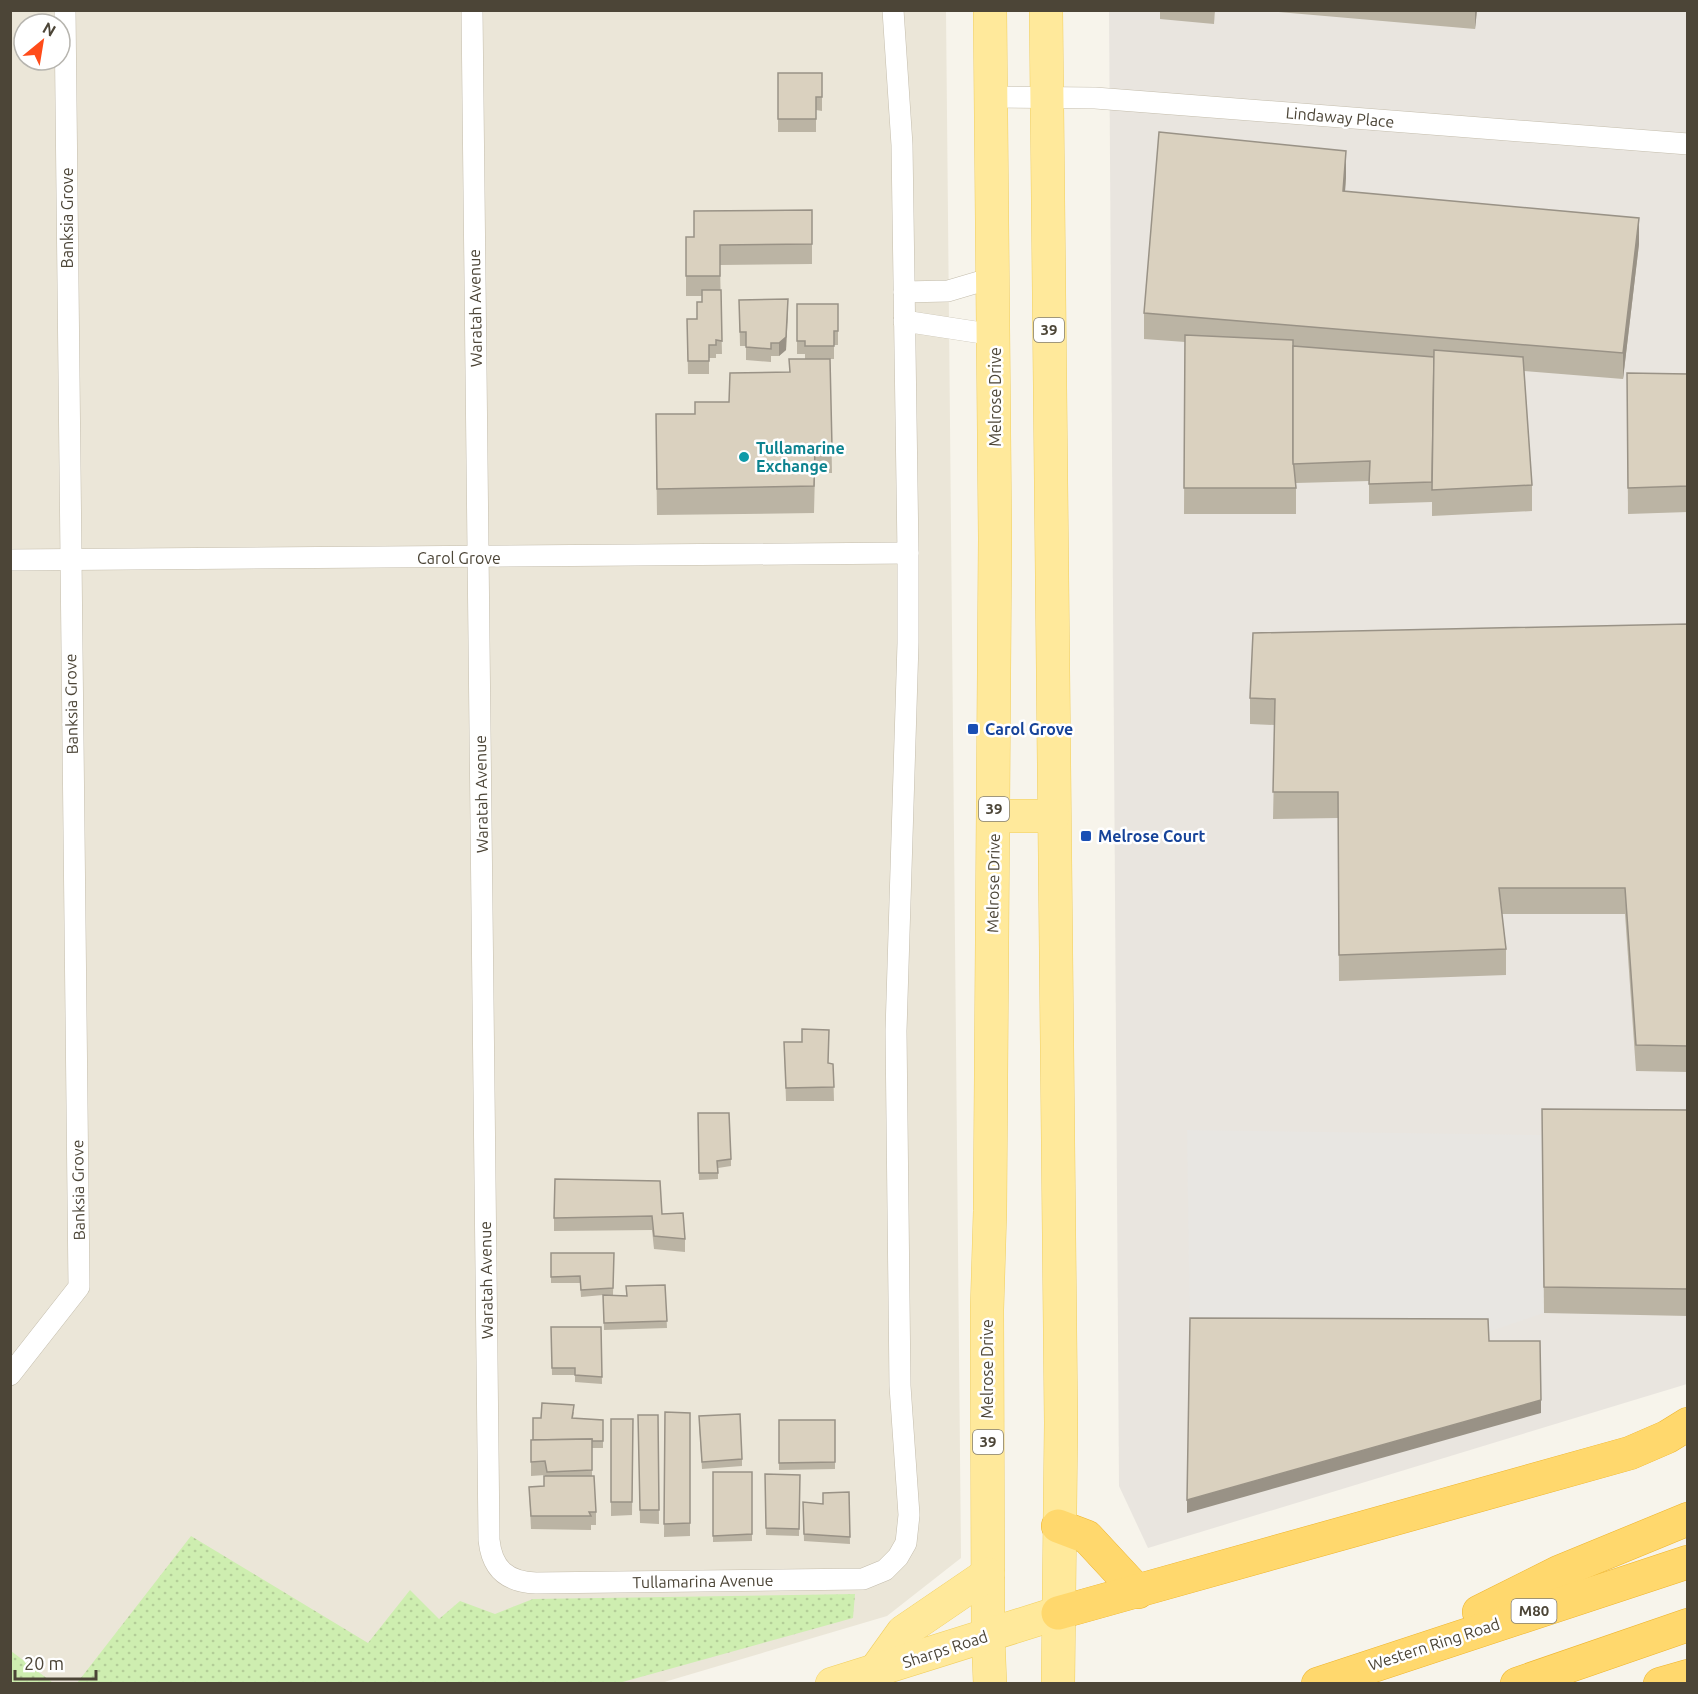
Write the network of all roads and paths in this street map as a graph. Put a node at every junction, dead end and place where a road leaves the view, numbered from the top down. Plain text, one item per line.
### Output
1 (66, 10) edge
2 (472, 10) edge
3 (893, 10) edge
4 (990, 10) edge
5 (1046, 10) edge
6 (992, 98) junction
7 (1048, 98) junction
8 (1688, 144) edge
9 (992, 278) junction
10 (904, 291) junction
11 (904, 321) junction
12 (995, 335) junction
13 (908, 554) junction
14 (478, 558) junction
15 (10, 560) edge
16 (69, 560) junction
17 (994, 816) junction
18 (1053, 816) junction
19 (10, 1375) edge
20 (1688, 1424) edge
21 (1688, 1519) edge
22 (1058, 1526) junction
23 (1688, 1562) edge
24 (503, 1573) joint
25 (988, 1574) junction
26 (1138, 1592) junction
27 (1058, 1613) junction
28 (1688, 1625) edge
29 (988, 1635) junction
30 (1381, 1661) junction
31 (874, 1671) junction
32 (1688, 1676) edge
33 (832, 1683) edge
34 (990, 1683) edge
35 (1058, 1683) edge
36 (1318, 1683) edge
37 (1517, 1683) edge
38 (1660, 1683) edge

1 - 16 street, Banksia Grove
2 - 14 street, Waratah Avenue
3 - 10 street
4 - 6 main road, Melrose Drive / 39
5 - 7 main road, 39
6 - 7 street, Lindaway Place
6 - 9 main road, Melrose Drive / 39
7 - 8 street, Lindaway Place
7 - 18 main road, 39
9 - 10 street
9 - 12 main road, Melrose Drive / 39
10 - 11 street
11 - 12 street
11 - 13 street
12 - 17 main road, Melrose Drive / 39
13 - 14 street, Carol Grove
13 - 24 street, Tullamarina Avenue
14 - 16 street, Carol Grove
14 - 24 street, Waratah Avenue
15 - 16 street, Carol Grove
16 - 19 street, Banksia Grove
17 - 18 main road
17 - 25 main road, Melrose Drive / 39
18 - 22 main road, 39
20 - 26 highway
21 - 30 highway
22 - 26 highway
22 - 27 main road, 39
23 - 30 highway, Western Ring Road / M80
25 - 29 main road, Melrose Drive
25 - 31 main road
26 - 27 highway
27 - 29 main road, Sharps Road
27 - 35 main road, 39
28 - 37 highway
29 - 31 main road, Sharps Road
29 - 34 main road, Melrose Drive
30 - 36 highway, Western Ring Road / M80
31 - 33 main road, Sharps Road
32 - 38 highway

